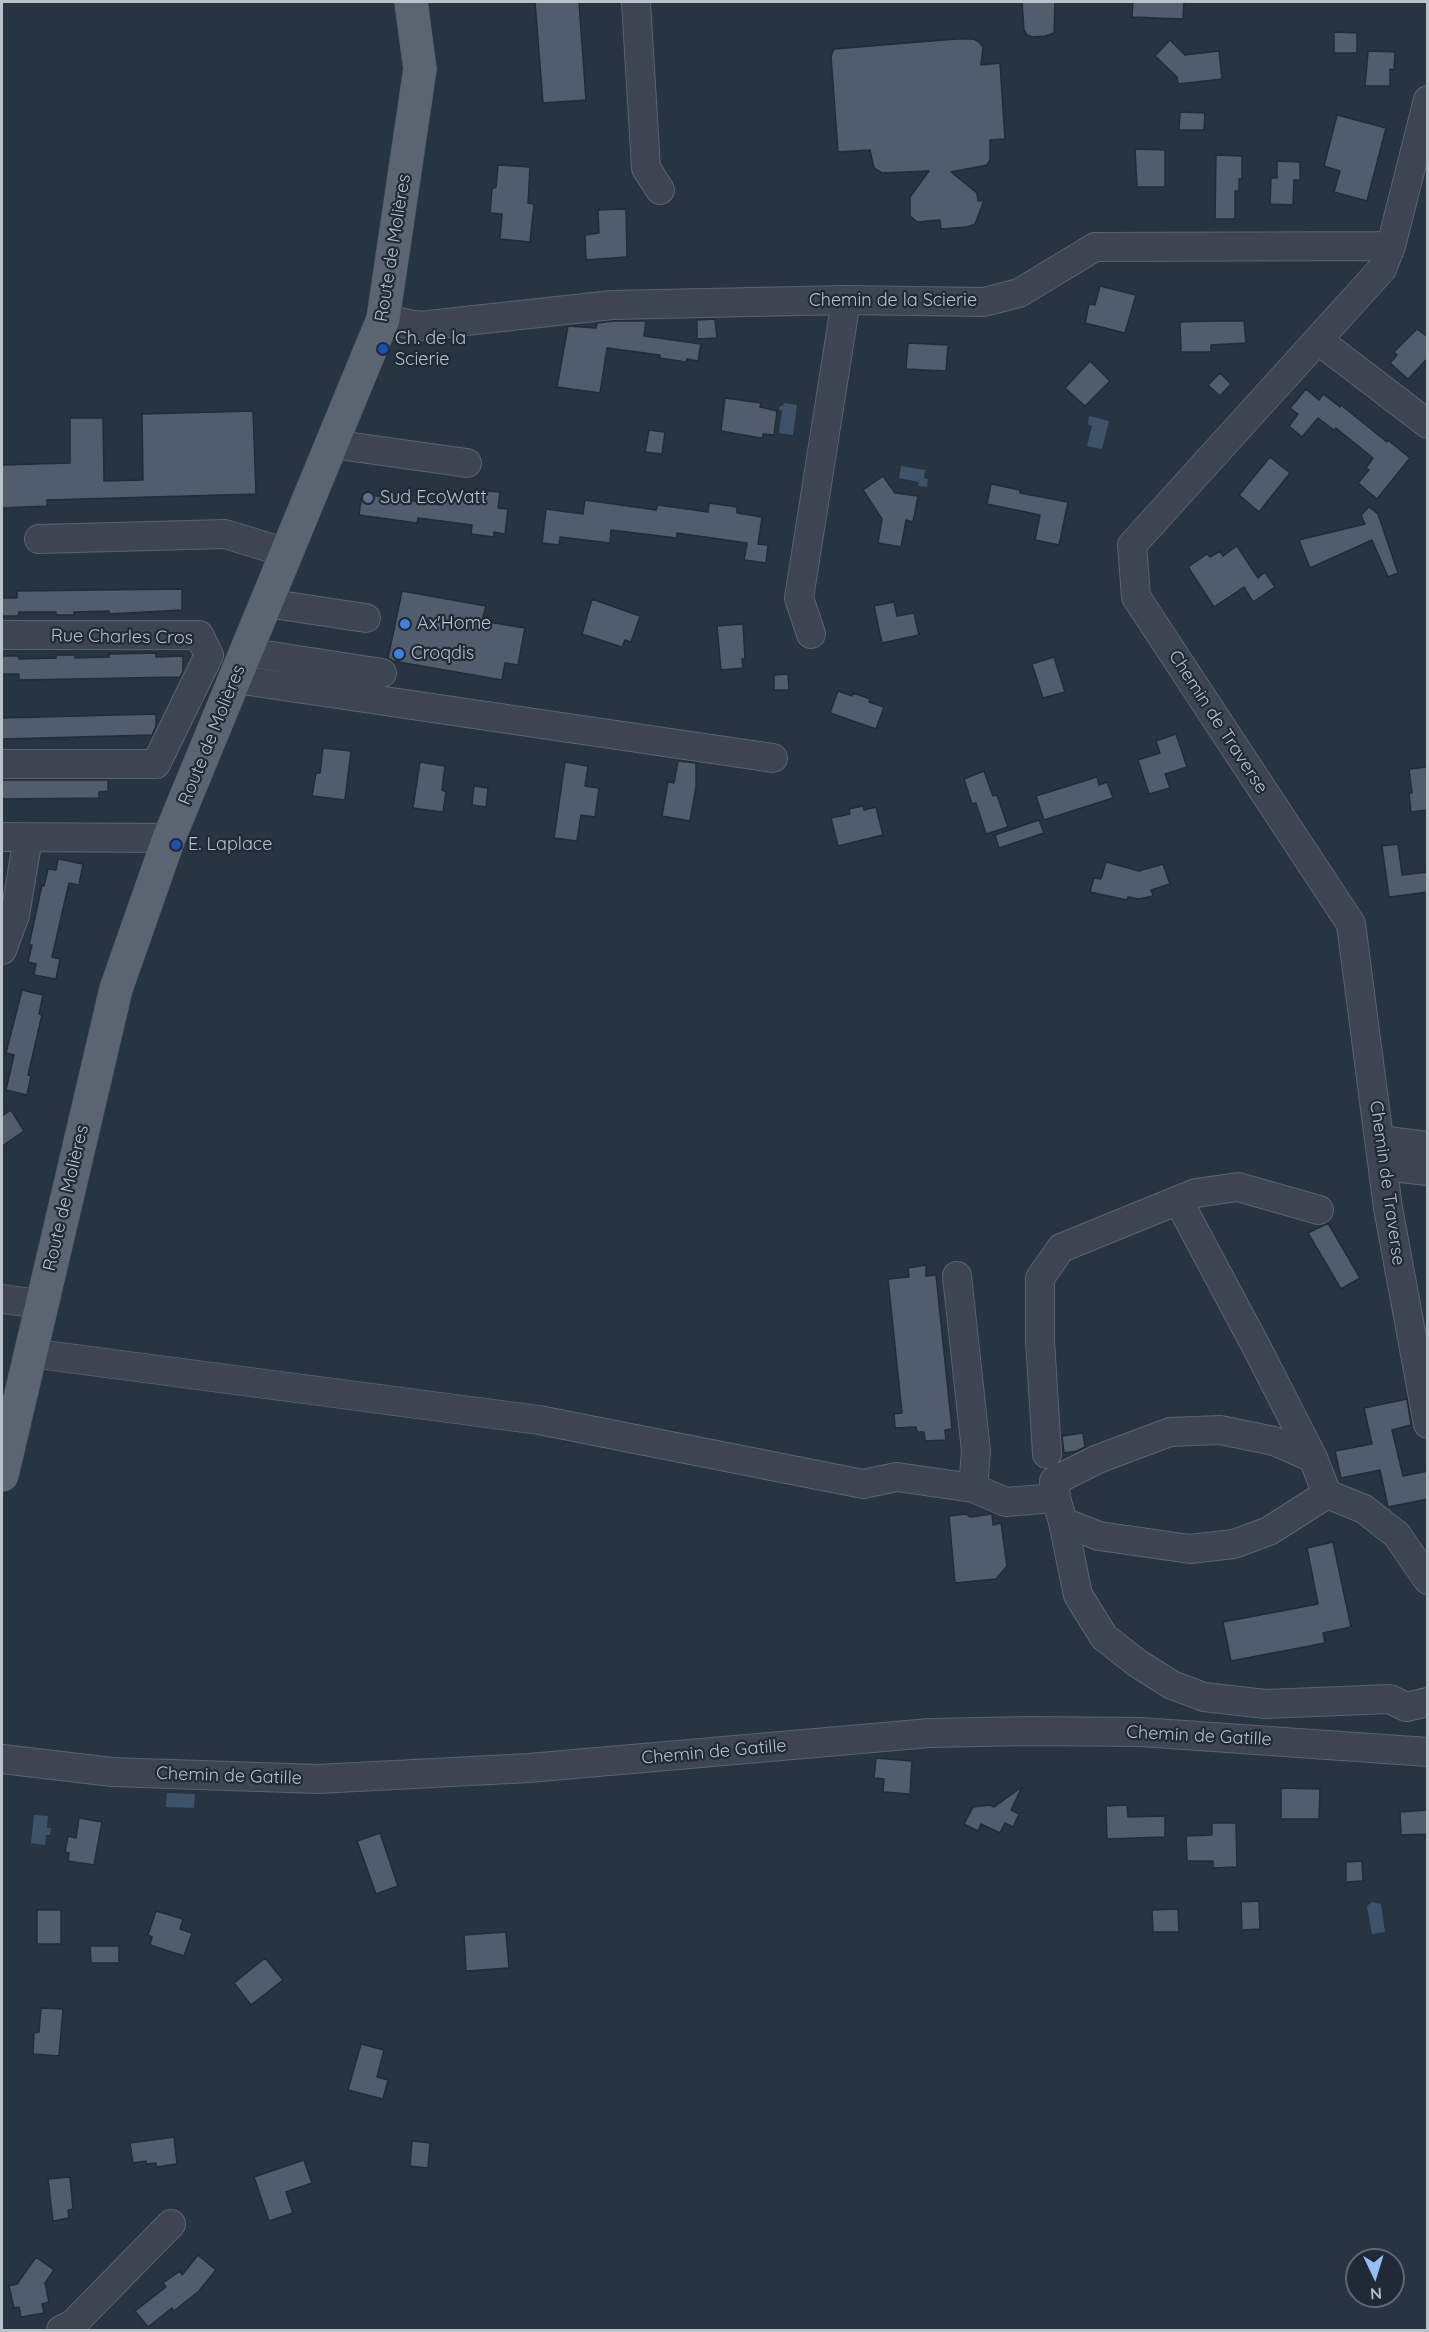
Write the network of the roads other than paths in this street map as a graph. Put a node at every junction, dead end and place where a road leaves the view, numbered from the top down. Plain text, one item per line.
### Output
1 (411, 2) edge
2 (636, 2) edge
3 (1428, 100) edge
4 (660, 190) dead end
5 (1391, 246) junction
6 (846, 300) junction
7 (383, 319) junction
8 (1318, 340) junction
9 (1428, 424) edge
10 (332, 444) junction
11 (467, 463) dead end
12 (39, 539) dead end
13 (287, 553) junction
14 (266, 603) junction
15 (366, 618) dead end
16 (812, 634) dead end
17 (2, 635) edge
18 (241, 665) junction
19 (382, 673) dead end
20 (773, 758) dead end
21 (2, 764) edge
22 (15, 838) edge
23 (169, 838) junction
24 (2, 950) edge
25 (1428, 1146) edge
26 (1381, 1153) junction
27 (1428, 1171) edge
28 (1178, 1200) junction
29 (1319, 1210) dead end
30 (957, 1276) dead end
31 (2, 1299) edge
32 (40, 1304) junction
33 (30, 1353) junction
34 (1428, 1424) edge
35 (1313, 1458) junction
36 (2, 1475) edge
37 (1050, 1482) junction
38 (973, 1488) junction
39 (1327, 1494) junction
40 (1428, 1580) edge
41 (1427, 1703) edge
42 (1428, 1752) edge
43 (2, 1759) edge
44 (171, 2224) dead end
45 (61, 2331) edge

1 - 7 main road, Route de Molières
2 - 4 street
3 - 5 street, Chemin de Traverse
5 - 6 street, Chemin de la Scierie
5 - 8 street, Chemin de Traverse
6 - 7 street, Chemin de la Scierie
6 - 16 street
7 - 10 main road, Route de Molières
8 - 9 street
8 - 26 street, Chemin de Traverse
10 - 11 street
10 - 13 main road, Route de Molières
12 - 13 street
13 - 14 main road, Route de Molières
14 - 15 street
14 - 18 main road, Route de Molières
17 - 21 street, Rue Charles Cros
18 - 19 street
18 - 20 street
18 - 23 main road, Route de Molières
22 - 23 street
22 - 24 street
23 - 32 main road, Route de Molières
25 - 26 street
26 - 27 street
26 - 34 street, Chemin de Traverse
28 - 29 street
28 - 35 street
28 - 37 street
30 - 38 street
31 - 32 street
32 - 33 main road, Route de Molières
33 - 36 main road, Route de Molières
33 - 38 street
35 - 37 street
35 - 39 street
37 - 38 street
37 - 39 street
37 - 41 street
39 - 40 street
42 - 43 street, Chemin de Gatille
44 - 45 street

